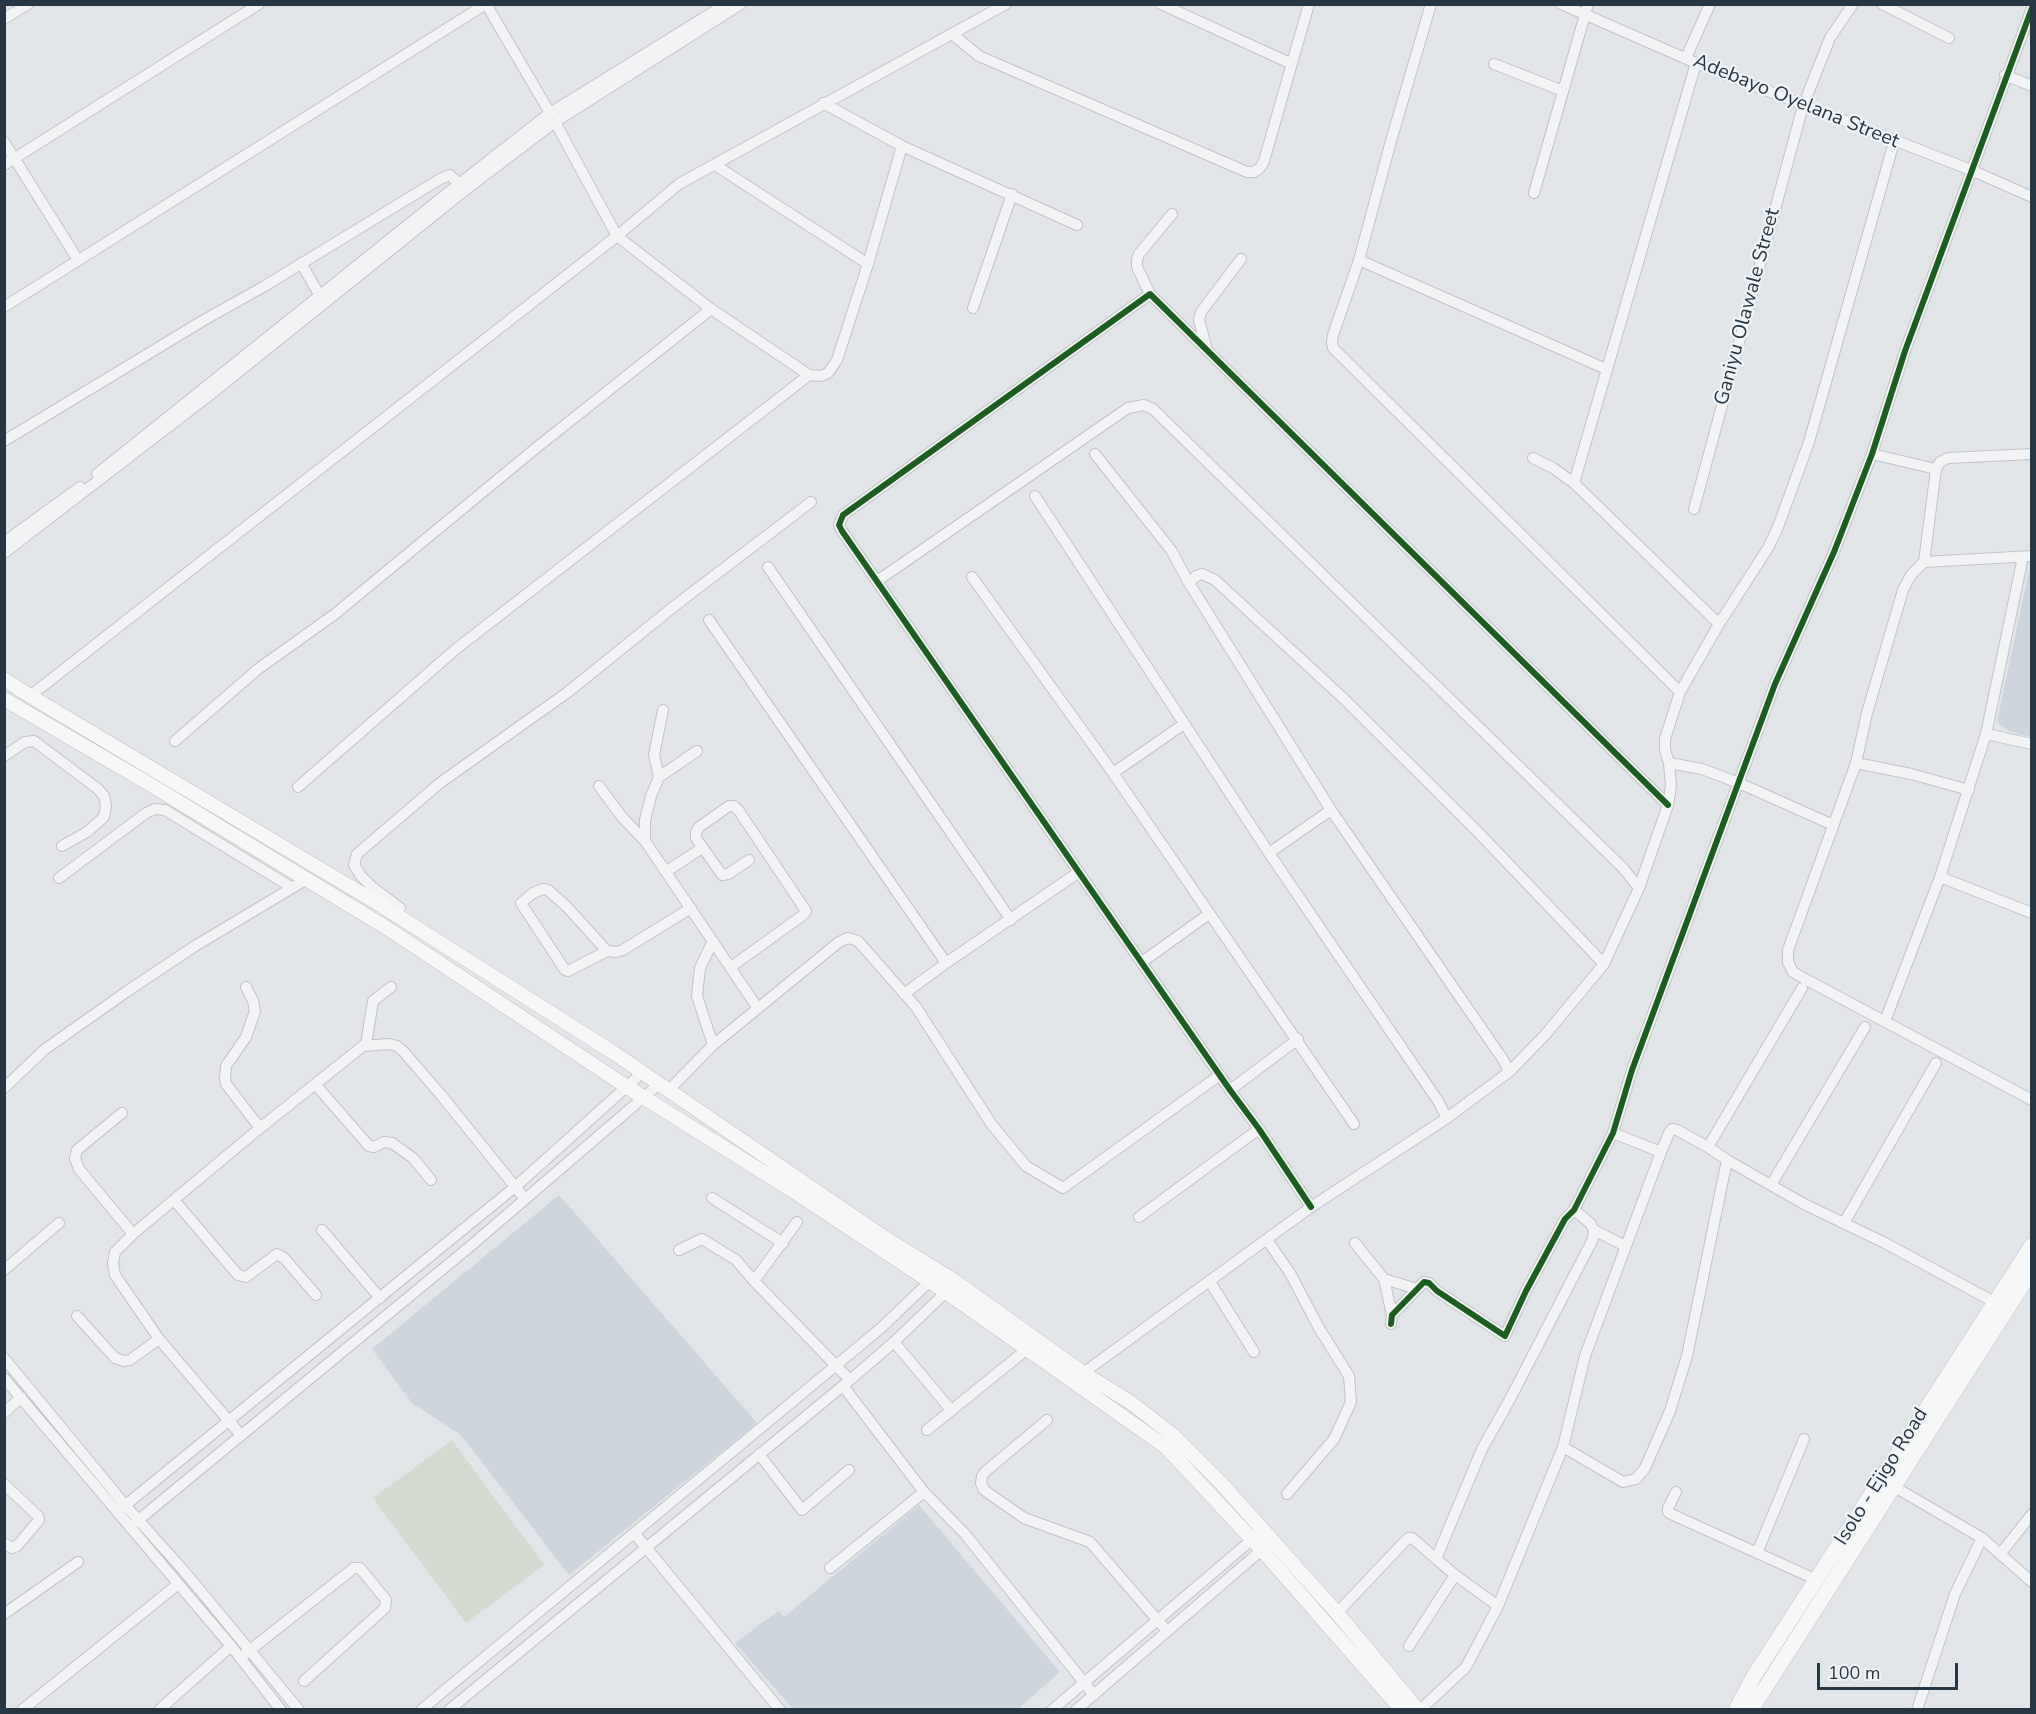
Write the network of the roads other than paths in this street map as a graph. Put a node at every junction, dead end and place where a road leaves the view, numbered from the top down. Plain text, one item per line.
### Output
1 (28, 4) edge
2 (259, 4) edge
3 (486, 4) edge
4 (726, 4) edge
5 (741, 4) edge
6 (1006, 4) edge
7 (1161, 4) edge
8 (1309, 4) edge
9 (1431, 4) edge
10 (1561, 4) edge
11 (1710, 4) edge
12 (1853, 4) edge
13 (1882, 4) edge
14 (2031, 8) edge
15 (1186, 10) edge
16 (1586, 10) edge
17 (4, 19) edge
18 (952, 34) junction
19 (1949, 38) dead end
20 (1691, 61) junction
21 (1292, 64) junction
22 (1494, 64) dead end
23 (2005, 75) junction
24 (2031, 86) edge
25 (1563, 91) junction
26 (823, 103) junction
27 (1803, 106) junction
28 (553, 118) junction
29 (4, 142) edge
30 (1894, 142) junction
31 (902, 146) junction
32 (15, 158) junction
33 (4, 165) edge
34 (715, 165) junction
35 (1971, 170) junction
36 (459, 184) junction
37 (1534, 193) dead end
38 (1012, 194) junction
39 (2031, 197) edge
40 (1172, 214) dead end
41 (1077, 225) dead end
42 (617, 236) junction
43 (78, 260) junction
44 (1241, 260) dead end
45 (1359, 260) junction
46 (301, 263) junction
47 (868, 264) junction
48 (1150, 294) junction
49 (320, 296) junction
50 (4, 307) edge
51 (973, 308) dead end
52 (711, 309) junction
53 (1207, 352) junction
54 (1606, 369) junction
55 (809, 375) junction
56 (4, 441) edge
57 (1095, 454) dead end
58 (1872, 454) junction
59 (2031, 454) edge
60 (1533, 458) dead end
61 (1936, 469) junction
62 (1574, 483) junction
63 (1035, 496) dead end
64 (811, 502) dead end
65 (1694, 509) dead end
66 (7, 546) edge
67 (2027, 556) edge
68 (1924, 562) junction
69 (768, 567) dead end
70 (972, 577) dead end
71 (877, 581) junction
72 (1189, 583) junction
73 (709, 620) dead end
74 (1719, 624) junction
75 (4, 679) edge
76 (1680, 692) junction
77 (30, 696) junction
78 (4, 699) edge
79 (663, 710) dead end
80 (1184, 724) junction
81 (1986, 734) junction
82 (175, 741) dead end
83 (2031, 744) edge
84 (698, 751) dead end
85 (4, 756) edge
86 (1856, 762) junction
87 (1669, 763) junction
88 (1113, 773) junction
89 (659, 777) junction
90 (1739, 783) junction
91 (599, 786) dead end
92 (298, 787) dead end
93 (1969, 790) junction
94 (1668, 805) junction
95 (1331, 810) junction
96 (1833, 825) junction
97 (645, 841) junction
98 (62, 846) dead end
99 (702, 848) junction
100 (1269, 853) junction
101 (749, 860) dead end
102 (667, 871) junction
103 (1079, 872) junction
104 (1940, 877) junction
105 (59, 878) dead end
106 (307, 879) junction
107 (291, 887) junction
108 (1639, 888) junction
109 (691, 908) junction
110 (2031, 913) edge
111 (1209, 914) junction
112 (396, 915) junction
113 (1011, 920) junction
114 (713, 941) junction
115 (607, 951) junction
116 (1142, 962) junction
117 (946, 963) junction
118 (1604, 964) junction
119 (730, 967) junction
120 (246, 987) dead end
121 (391, 987) dead end
122 (1802, 987) dead end
123 (904, 994) junction
124 (757, 1007) junction
125 (1885, 1021) junction
126 (1865, 1027) dead end
127 (1298, 1040) junction
128 (366, 1044) junction
129 (713, 1045) junction
130 (1936, 1063) dead end
131 (643, 1072) junction
132 (1509, 1072) junction
133 (1220, 1075) junction
134 (315, 1084) junction
135 (627, 1087) junction
136 (4, 1088) edge
137 (664, 1088) junction
138 (1230, 1090) junction
139 (645, 1098) junction
140 (2031, 1100) edge
141 (122, 1113) dead end
142 (1447, 1118) junction
143 (1354, 1124) dead end
144 (260, 1128) junction
145 (1259, 1129) junction
146 (1613, 1133) junction
147 (1708, 1147) junction
148 (1661, 1152) junction
149 (1727, 1160) junction
150 (431, 1180) dead end
151 (1771, 1185) junction
152 (515, 1187) junction
153 (712, 1198) dead end
154 (525, 1199) junction
155 (174, 1200) junction
156 (1311, 1207) junction
157 (1574, 1210) junction
158 (1139, 1217) dead end
159 (796, 1222) dead end
160 (59, 1223) dead end
161 (1844, 1223) junction
162 (322, 1230) dead end
163 (1594, 1230) junction
164 (133, 1234) junction
165 (1267, 1240) junction
166 (783, 1243) junction
167 (1355, 1244) dead end
168 (2031, 1245) edge
169 (1625, 1246) junction
170 (679, 1250) dead end
171 (4, 1270) edge
172 (2031, 1270) edge
173 (1384, 1279) junction
174 (754, 1281) junction
175 (929, 1282) junction
176 (1210, 1282) junction
177 (1417, 1289) junction
178 (946, 1292) junction
179 (316, 1295) dead end
180 (380, 1298) junction
181 (1996, 1303) junction
182 (77, 1316) dead end
183 (159, 1339) junction
184 (894, 1342) junction
185 (1026, 1350) junction
186 (1254, 1352) dead end
187 (4, 1358) edge
188 (836, 1365) junction
189 (1078, 1377) junction
190 (4, 1378) edge
191 (846, 1383) junction
192 (21, 1397) junction
193 (951, 1410) junction
194 (4, 1413) edge
195 (1047, 1420) dead end
196 (230, 1421) junction
197 (927, 1430) dead end
198 (240, 1434) junction
199 (1804, 1439) dead end
200 (1563, 1447) junction
201 (759, 1454) junction
202 (849, 1470) dead end
203 (4, 1484) edge
204 (1893, 1486) junction
205 (924, 1492) junction
206 (1676, 1492) dead end
207 (1287, 1494) dead end
208 (121, 1508) junction
209 (2031, 1514) edge
210 (139, 1519) junction
211 (130, 1527) junction
212 (634, 1534) junction
213 (1982, 1538) junction
214 (1262, 1540) junction
215 (4, 1543) edge
216 (645, 1548) junction
217 (1757, 1553) junction
218 (2001, 1553) junction
219 (1436, 1559) junction
220 (78, 1562) dead end
221 (830, 1568) dead end
222 (1455, 1575) junction
223 (1817, 1580) junction
224 (2031, 1582) edge
225 (177, 1585) junction
226 (1498, 1606) junction
227 (1337, 1613) junction
228 (4, 1614) edge
229 (1157, 1621) junction
230 (1167, 1631) junction
231 (231, 1646) junction
232 (1409, 1646) dead end
233 (250, 1650) junction
234 (240, 1658) junction
235 (304, 1681) dead end
236 (1083, 1683) junction
237 (1094, 1695) junction
238 (462, 1705) edge
239 (1399, 1708) edge
240 (1756, 1708) edge
241 (22, 1710) edge
242 (159, 1710) edge
243 (281, 1710) edge
244 (299, 1710) edge
245 (422, 1710) edge
246 (448, 1710) edge
247 (780, 1710) edge
248 (1052, 1710) edge
249 (1076, 1710) edge
250 (1419, 1710) edge
251 (1736, 1710) edge
252 (1917, 1710) edge

1 - 17 street
2 - 32 street
3 - 28 street
3 - 43 street
4 - 28 street
5 - 28 street
6 - 18 street
7 - 15 street
8 - 21 street
9 - 45 street
10 - 16 street, Adebayo Oyelana Street
11 - 20 street
12 - 27 street, Ganiyu Olawale Street
13 - 19 street
14 - 23 street
15 - 21 street
16 - 20 street, Adebayo Oyelana Street
16 - 25 street
18 - 21 street
18 - 26 street
20 - 27 street, Adebayo Oyelana Street
20 - 54 street
22 - 25 street
23 - 24 street
23 - 35 street
25 - 37 street
26 - 31 street
26 - 34 street
27 - 30 street, Adebayo Oyelana Street
27 - 65 street, Ganiyu Olawale Street
28 - 36 street
28 - 42 street
28 - 66 street
29 - 32 street
30 - 35 street, Adebayo Oyelana Street
30 - 74 street
31 - 38 street
31 - 47 street
32 - 33 street
32 - 43 street
34 - 42 street
34 - 47 street
35 - 39 street, Adebayo Oyelana Street
35 - 58 street
36 - 46 street
36 - 49 street
38 - 41 street
38 - 51 street
40 - 48 street
42 - 52 street
42 - 77 street
43 - 50 street
44 - 53 street
45 - 54 street
45 - 76 street
46 - 49 street
46 - 56 street
47 - 55 street
48 - 53 street
48 - 71 street
49 - 66 street
52 - 55 street
52 - 82 street
53 - 94 street
54 - 62 street
55 - 92 street
57 - 72 street
58 - 61 street
58 - 90 street
59 - 61 street
60 - 62 street
61 - 68 street
62 - 74 street
63 - 80 street
64 - 112 street
67 - 68 street
67 - 81 street
68 - 86 street
69 - 113 street
70 - 88 street
71 - 103 street
71 - 108 street
72 - 95 street
72 - 118 street
73 - 117 street
74 - 76 street
75 - 77 main road
76 - 87 street
77 - 112 main road
78 - 106 main road
79 - 89 street
80 - 88 street
80 - 100 street
81 - 83 street
81 - 93 street
84 - 89 street
85 - 98 street
86 - 93 street
86 - 96 street
87 - 90 street
87 - 94 street
88 - 111 street
89 - 97 street
90 - 96 street
90 - 146 street
91 - 97 street
93 - 104 street
94 - 108 street
95 - 100 street
95 - 132 street
96 - 125 street
97 - 102 street
99 - 101 street
99 - 102 street
99 - 119 street
100 - 142 street
102 - 109 street
103 - 113 street
103 - 116 street
104 - 110 street
104 - 125 street
105 - 107 street
106 - 107 street
106 - 135 main road
107 - 136 street
108 - 118 street
109 - 114 street
109 - 115 street
111 - 116 street
111 - 127 street
112 - 131 main road
113 - 117 street
114 - 119 street
114 - 129 street
115 - 115 street
116 - 133 street
117 - 123 street
118 - 132 street
119 - 124 street
120 - 144 street
121 - 128 street
122 - 147 street
123 - 124 street
123 - 133 street
124 - 129 street
125 - 140 street
126 - 151 street
127 - 138 street
127 - 143 street
128 - 134 street
128 - 152 street
129 - 137 street
130 - 161 street
131 - 135 street
131 - 137 main road
132 - 142 street
133 - 138 street
134 - 144 street
134 - 150 street
135 - 139 main road
135 - 152 street
137 - 139 street
137 - 189 main road
138 - 145 street
139 - 154 street
139 - 175 main road
141 - 164 street
142 - 156 street
144 - 155 street
145 - 156 street
145 - 158 street
146 - 148 street
146 - 157 street
147 - 148 street
147 - 149 street
148 - 169 street
149 - 151 street
149 - 200 street
151 - 161 street
152 - 154 street
152 - 180 street
153 - 166 street
154 - 198 street
155 - 164 street
155 - 179 street
156 - 165 street
157 - 163 street
157 - 177 street
159 - 166 street
160 - 171 street
161 - 181 street
162 - 180 street
163 - 169 street
163 - 219 street
164 - 183 street
165 - 176 street
165 - 207 street
166 - 174 street
167 - 173 street
168 - 181 main road, Isolo - Ejigo Road
169 - 200 street
170 - 174 street
172 - 204 main road
173 - 177 street
173 - 177 street
174 - 188 street
175 - 178 main road
175 - 188 street
176 - 186 street
176 - 189 street
178 - 184 street
178 - 185 main road
180 - 196 street
181 - 223 main road, Isolo - Ejigo Road
182 - 183 street
183 - 196 street
184 - 191 street
184 - 193 street
185 - 189 main road
185 - 193 street
187 - 208 street
188 - 191 street
188 - 212 street
189 - 214 main road
190 - 192 street
191 - 201 street
191 - 205 street
192 - 194 street
192 - 208 street
193 - 197 street
195 - 229 street
196 - 198 street
196 - 208 street
198 - 210 street
199 - 217 street
200 - 226 street
201 - 202 street
201 - 216 street
203 - 215 street
204 - 213 street
204 - 240 main road
205 - 221 street
205 - 236 street
206 - 217 street
208 - 210 street
208 - 211 street
209 - 218 street
210 - 211 street
210 - 233 street
211 - 225 street
212 - 216 street
212 - 245 street
213 - 218 street
213 - 252 street
214 - 227 main road
214 - 229 street
214 - 230 street
214 - 239 main road
216 - 238 street
216 - 247 street
217 - 223 street
218 - 224 street
219 - 222 street
219 - 227 street
220 - 228 street
222 - 226 street
222 - 232 street
223 - 251 main road, Isolo - Ejigo Road
225 - 231 street
225 - 241 street
226 - 250 street
227 - 250 main road
229 - 230 street
229 - 236 street
230 - 237 street
231 - 234 street
231 - 242 street
233 - 234 street
233 - 235 street
233 - 244 street
234 - 243 street
236 - 237 street
236 - 248 street
237 - 249 street
238 - 246 street

